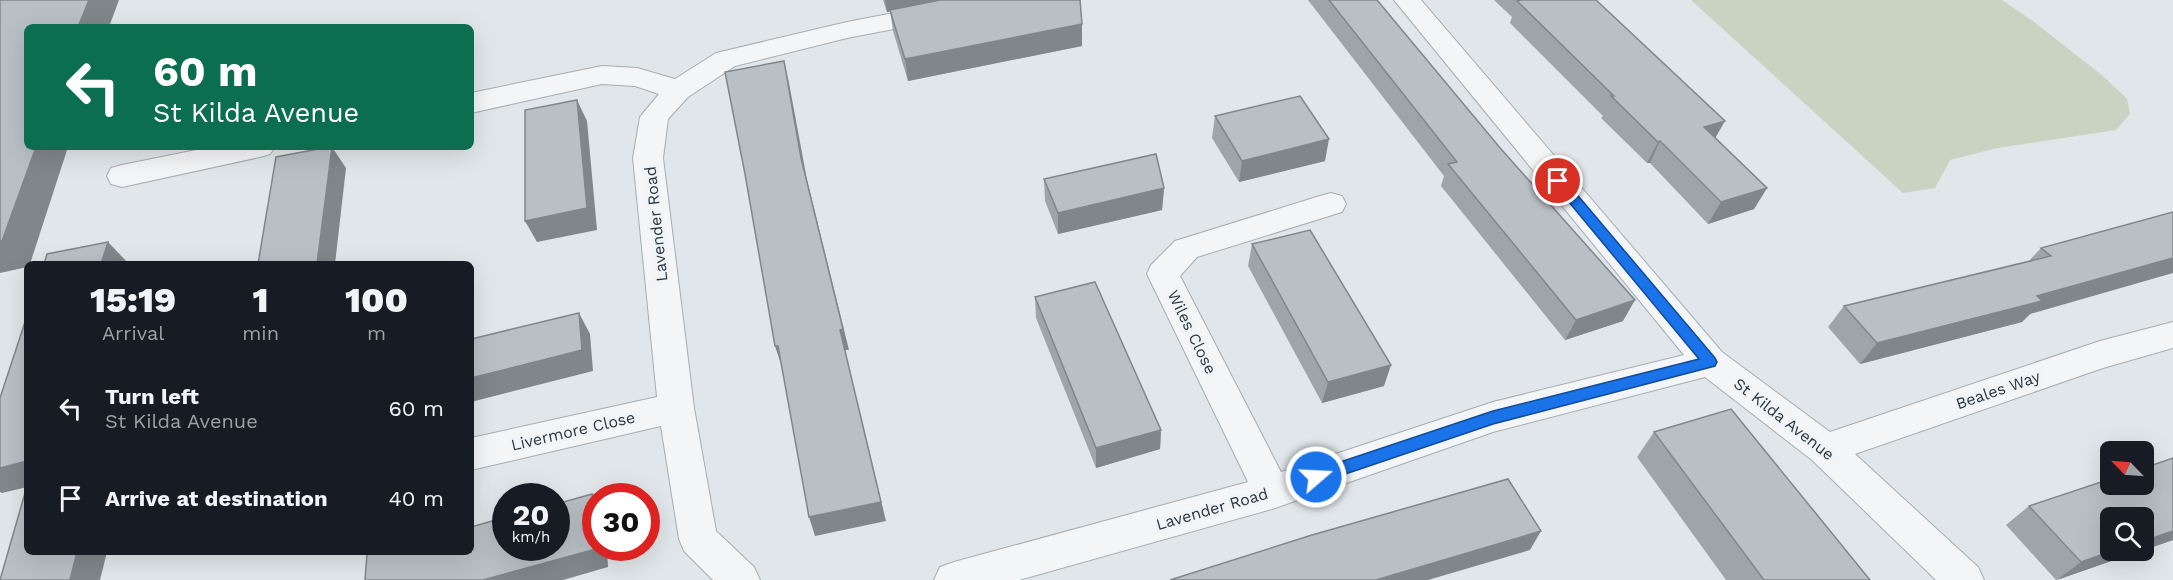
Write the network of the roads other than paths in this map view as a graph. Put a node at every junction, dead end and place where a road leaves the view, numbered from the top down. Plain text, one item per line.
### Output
1 (1003, 0) edge
2 (1407, 0) edge
3 (678, 90) junction
4 (474, 102) edge
5 (246, 150) edge
6 (122, 176) dead end
7 (1330, 204) dead end
8 (2173, 334) edge
9 (1710, 362) junction
10 (676, 408) junction
11 (1825, 449) junction
12 (474, 453) edge
13 (1272, 492) junction
14 (740, 580) edge
15 (954, 580) edge
16 (1964, 580) edge

1 - 3 street, Lavender Road
2 - 9 street, St Kilda Avenue
3 - 4 street
3 - 10 street, Lavender Road
5 - 6 street
7 - 13 street, Wiles Close
8 - 11 street, Beales Way
9 - 11 street, St Kilda Avenue
9 - 13 street, Lavender Road
10 - 12 street, Livermore Close
10 - 14 street, Lavender Road
11 - 16 street, St Kilda Avenue
13 - 15 street, Lavender Road

